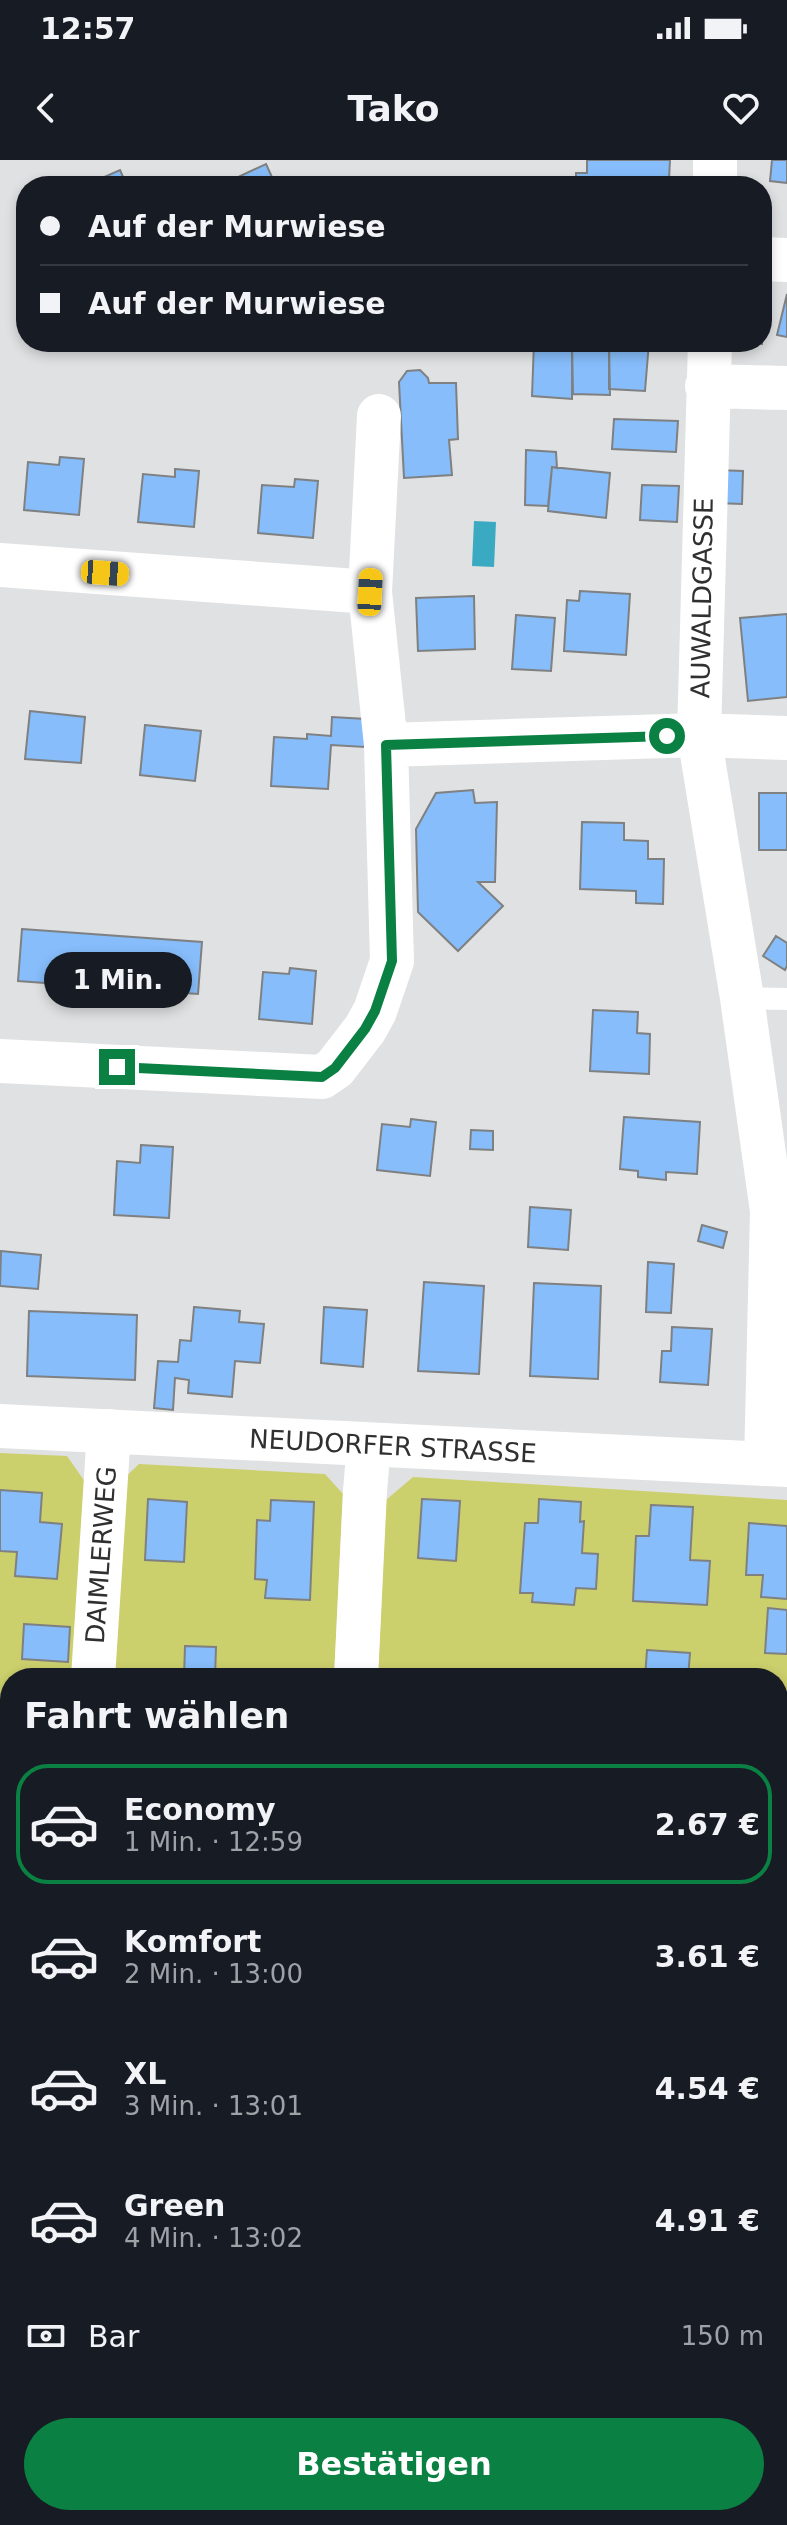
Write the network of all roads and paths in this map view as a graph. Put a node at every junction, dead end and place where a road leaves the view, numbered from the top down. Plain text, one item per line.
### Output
1 (709, 352) edge
2 (707, 386) junction
3 (787, 388) edge
4 (379, 416) dead end
5 (0, 565) edge
6 (370, 592) junction
7 (699, 735) junction
8 (787, 738) edge
9 (386, 745) junction
10 (742, 998) junction
11 (787, 999) edge
12 (0, 1061) edge
13 (0, 1426) edge
14 (109, 1431) junction
15 (369, 1445) junction
16 (777, 1464) edge
17 (94, 1668) edge
18 (356, 1668) edge

1 - 2 street, AUWALDGASSE
2 - 3 street
2 - 7 street, AUWALDGASSE
4 - 6 street
5 - 6 street
6 - 9 street
7 - 8 street
7 - 9 street
7 - 10 street, AUWALDGASSE
9 - 12 street
10 - 11 lane
10 - 16 street, AUWALDGASSE
13 - 14 street, NEUDORFER STRASSE
14 - 15 street, NEUDORFER STRASSE
14 - 17 street, DAIMLERWEG
15 - 16 street, NEUDORFER STRASSE
15 - 18 street

